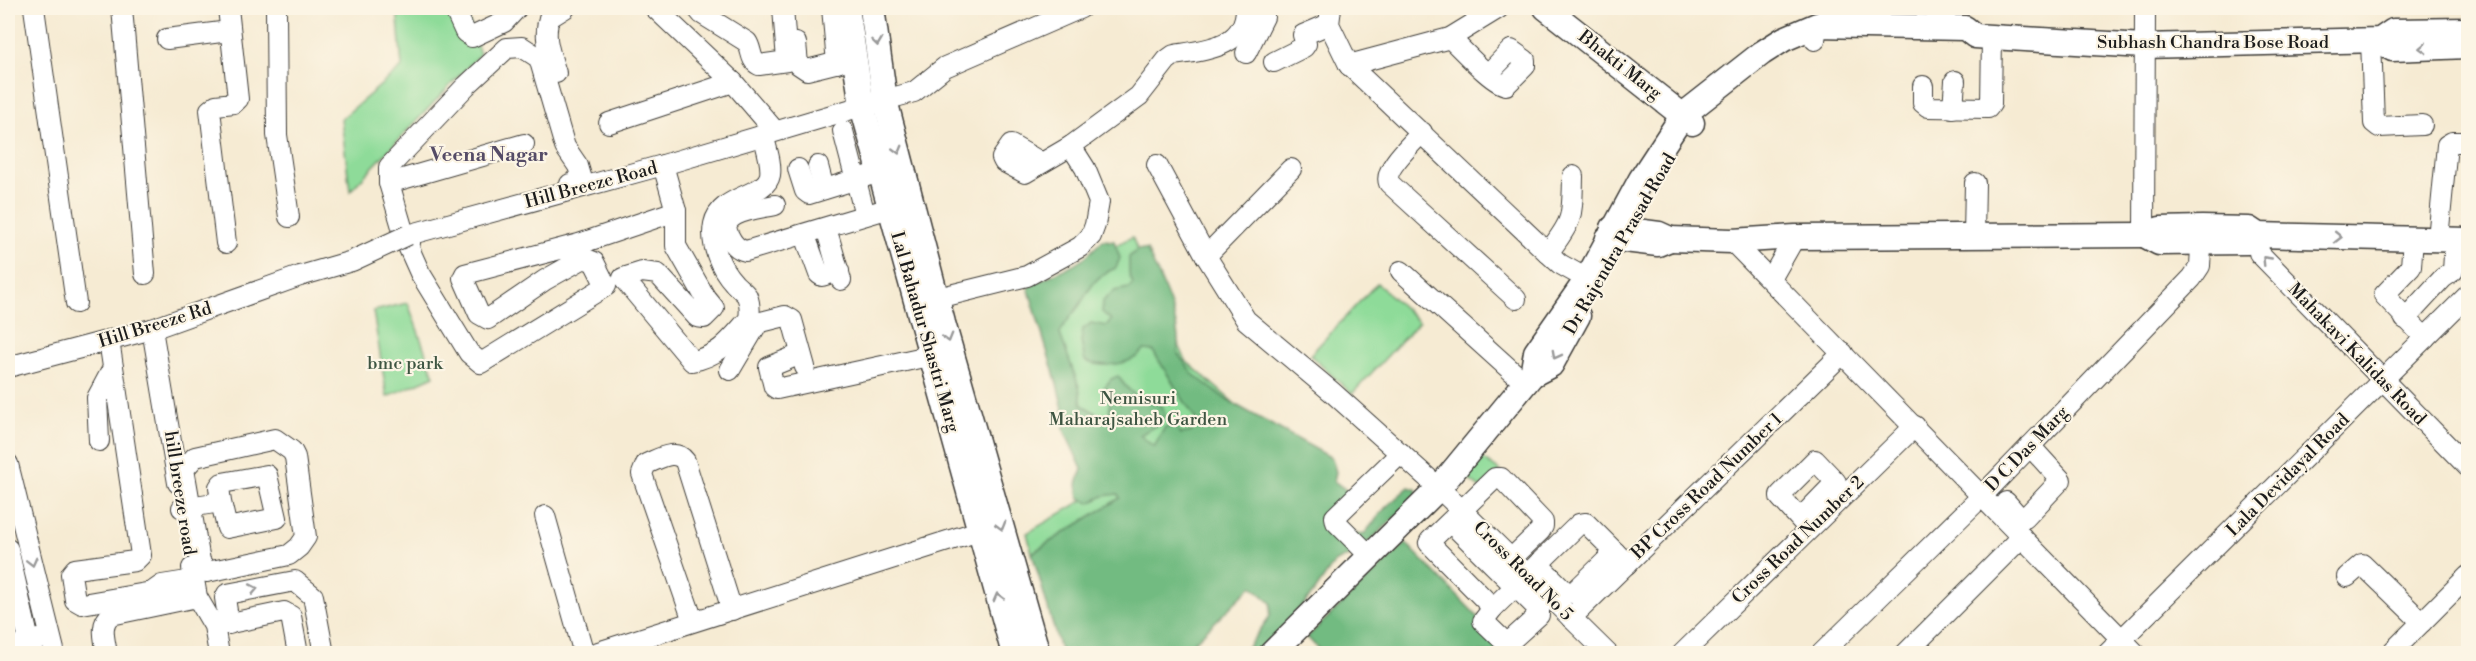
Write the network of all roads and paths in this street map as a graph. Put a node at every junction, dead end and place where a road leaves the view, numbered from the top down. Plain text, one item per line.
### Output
1 (34, 8) edge
2 (122, 8) edge
3 (228, 8) edge
4 (276, 8) edge
5 (454, 8) edge
6 (565, 8) edge
7 (655, 8) edge
8 (697, 8) edge
9 (783, 8) edge
10 (794, 8) edge
11 (832, 8) edge
12 (848, 8) edge
13 (872, 8) edge
14 (1082, 8) edge
15 (1246, 8) edge
16 (1264, 8) edge
17 (1498, 8) edge
18 (1546, 8) edge
19 (1841, 8) edge
20 (2145, 8) edge
21 (507, 12) edge
22 (1330, 16) edge
23 (2469, 30) edge
24 (229, 31) junction
25 (1816, 33) junction
26 (1983, 37) junction
27 (1450, 38) junction
28 (167, 39) dead end
29 (2376, 40) junction
30 (2144, 46) junction
31 (2469, 46) edge
32 (1246, 53) dead end
33 (846, 61) junction
34 (1274, 62) dead end
35 (1349, 65) junction
36 (1489, 73) dead end
37 (1955, 81) dead end
38 (734, 82) junction
39 (1923, 86) dead end
40 (872, 93) junction
41 (1953, 108) junction
42 (1688, 119) junction
43 (609, 123) dead end
44 (2422, 125) dead end
45 (843, 131) dead end
46 (1422, 132) junction
47 (769, 133) junction
48 (2469, 142) edge
49 (524, 144) dead end
50 (1071, 146) junction
51 (1042, 163) dead end
52 (663, 165) junction
53 (1157, 165) dead end
54 (818, 166) dead end
55 (1291, 169) dead end
56 (798, 170) dead end
57 (880, 172) junction
58 (1573, 176) dead end
59 (856, 179) junction
60 (389, 183) junction
61 (1975, 183) dead end
62 (591, 184) junction
63 (824, 189) junction
64 (775, 205) dead end
65 (676, 212) junction
66 (891, 213) junction
67 (865, 215) junction
68 (289, 217) dead end
69 (655, 218) junction
70 (1620, 233) junction
71 (2144, 235) junction
72 (2202, 235) junction
73 (2258, 235) junction
74 (406, 236) junction
75 (1974, 236) junction
76 (1795, 237) junction
77 (829, 238) junction
78 (2413, 238) junction
79 (2454, 239) edge
80 (1732, 241) junction
81 (226, 243) dead end
82 (808, 244) junction
83 (676, 246) junction
84 (581, 251) junction
85 (781, 253) dead end
86 (1548, 253) junction
87 (1206, 256) junction
88 (342, 257) dead end
89 (1401, 271) dead end
90 (145, 274) dead end
91 (300, 276) joint
92 (693, 276) junction
93 (1587, 279) junction
94 (1771, 279) junction
95 (614, 282) junction
96 (672, 290) junction
97 (2468, 294) edge
98 (938, 298) junction
99 (1516, 299) dead end
100 (76, 303) dead end
101 (2405, 319) junction
102 (152, 329) junction
103 (2425, 338) junction
104 (109, 340) junction
105 (1843, 353) junction
106 (801, 354) junction
107 (933, 355) junction
108 (8, 367) edge
109 (113, 368) junction
110 (730, 370) dead end
111 (1528, 379) junction
112 (2383, 380) junction
113 (809, 381) junction
114 (1915, 426) junction
115 (99, 441) dead end
116 (2033, 449) junction
117 (1401, 453) junction
118 (8, 464) edge
119 (2469, 467) edge
120 (1439, 488) junction
121 (1988, 497) junction
122 (221, 502) dead end
123 (186, 508) junction
124 (1461, 512) junction
125 (2008, 514) junction
126 (545, 516) dead end
127 (980, 531) junction
128 (2022, 537) junction
129 (8, 553) edge
130 (1370, 555) junction
131 (1516, 555) junction
132 (1621, 558) junction
133 (1527, 575) junction
134 (2469, 576) edge
135 (2347, 577) dead end
136 (196, 588) junction
137 (1493, 608) junction
138 (732, 610) junction
139 (1571, 618) junction
140 (693, 621) junction
141 (2422, 622) junction
142 (221, 625) junction
143 (50, 634) junction
144 (2121, 639) junction
145 (8, 647) edge
146 (30, 649) edge
147 (55, 654) edge
148 (107, 654) edge
149 (219, 654) edge
150 (298, 654) edge
151 (324, 654) edge
152 (584, 654) edge
153 (592, 654) edge
154 (1014, 654) edge
155 (1038, 654) edge
156 (1271, 654) edge
157 (1608, 654) edge
158 (1682, 654) edge
159 (1821, 654) edge
160 (1905, 654) edge
161 (2107, 654) edge
162 (2136, 654) edge
163 (2390, 654) edge

1 - 100 street
2 - 90 street
3 - 24 street
4 - 68 street
5 - 21 street
6 - 62 street
7 - 38 street
8 - 9 street
10 - 33 street
11 - 33 street
12 - 33 main road, Lal Bahadur Shastri Marg
13 -> 40 main road, Lal Bahadur Shastri Marg
14 - 40 street, Hill Breeze Road
15 - 50 street
16 - 32 street
17 - 27 street
18 - 42 main road, Bhakti Marg
19 - 25 street, Dr Rajendra Prasad Road
20 - 30 street
22 - 34 street
22 - 35 street
23 - 29 main road, Subhash Chandra Bose Road
24 - 28 street
24 - 81 street
25 - 26 main road, Subhash Chandra Bose Road
25 - 42 main road, Dr Rajendra Prasad Road
26 - 30 main road, Subhash Chandra Bose Road
26 - 41 street
27 - 35 street
27 - 36 street
29 - 30 main road, Subhash Chandra Bose Road
31 -> 29 main road, Subhash Chandra Bose Road
29 - 44 street
30 - 71 street
33 - 40 main road, Lal Bahadur Shastri Marg
35 - 46 street
37 - 41 street
38 - 43 street
38 - 47 street
39 - 41 street
40 - 47 street, Hill Breeze Road
40 - 57 main road, Lal Bahadur Shastri Marg
40 -> 98 main road, Lal Bahadur Shastri Marg
42 - 70 main road, Dr Rajendra Prasad Road
45 - 59 street
46 - 86 street
46 - 99 street
47 - 52 street, Hill Breeze Road
47 - 95 street
48 - 79 street
49 - 60 street
50 - 51 street
50 - 98 street
52 - 62 street, Hill Breeze Road
52 - 65 street
53 - 87 street, Cross Road No 5
54 - 63 street
55 - 87 street
56 - 63 street
57 - 59 street
57 - 66 main road, Lal Bahadur Shastri Marg
58 - 86 street
59 - 63 street
59 - 67 street
60 - 62 street
60 - 74 street
61 - 75 street
62 - 74 street, Hill Breeze Road
64 - 67 street
65 - 69 street
65 - 83 street
66 - 67 street
66 - 77 street
66 - 107 main road, Lal Bahadur Shastri Marg
69 - 83 street
69 - 84 street
70 - 80 main road
70 - 93 main road, Dr Rajendra Prasad Road
70 -> 111 main road, Dr Rajendra Prasad Road
71 - 72 main road
71 - 75 main road
72 - 73 main road
72 - 116 street, D C Das Marg
73 -> 78 main road
112 -> 73 street, Mahakavi Kalidas Road
74 - 88 street
74 - 91 street, Hill Breeze Road, bridge
74 - 95 street
75 - 76 main road
76 - 80 main road
76 - 94 street
77 - 82 street
77 - 82 street
78 - 79 main road
78 - 101 street
79 - 101 street
80 - 94 street
82 - 85 street
83 - 92 street
84 - 84 street
84 - 95 street
86 - 93 street
87 - 117 street, Cross Road No 5
89 - 111 street
91 - 102 street, Hill Breeze Rd
92 - 96 street
92 - 96 street
93 - 111 main road, Dr Rajendra Prasad Road
94 - 105 street
95 - 96 street
97 - 103 street, Lala Devidayal Road
98 -> 155 main road, Lal Bahadur Shastri Marg
101 - 103 street
102 - 104 street, Hill Breeze Rd
102 - 123 street, hill breeze road
103 - 112 street, Lala Devidayal Road
104 - 108 street, Hill Breeze Rd
104 - 109 street
105 - 114 street
105 - 132 street, BP Cross Road Number 1
106 - 110 street
106 - 113 street
106 - 113 street
107 - 113 street
107 - 127 main road, Lal Bahadur Shastri Marg
109 - 115 street
109 - 136 street
111 - 120 main road, Dr Rajendra Prasad Road
112 - 119 street, Mahakavi Kalidas Road
112 - 144 street, Lala Devidayal Road
114 - 121 street
114 - 158 street, Cross Road Number 2
116 - 121 street, D C Das Marg
116 - 125 street
117 - 120 street, Cross Road No 5
117 - 130 street
118 -> 143 street
120 - 124 street, Cross Road No 5
120 - 130 main road, Dr Rajendra Prasad Road
121 - 125 street
121 - 159 street, D C Das Marg
122 - 123 street
123 - 123 street
123 - 136 street, hill breeze road
124 - 131 street, Cross Road No 5
124 - 131 street
124 - 133 street
124 - 137 street
125 - 128 street
126 - 152 street
127 - 138 street
154 -> 127 main road, Lal Bahadur Shastri Marg
128 - 144 street
128 - 160 street
129 - 146 street
130 - 156 main road, Dr Rajendra Prasad Road
131 - 133 street, Cross Road No 5
132 - 133 street
132 - 133 street
132 - 139 street, BP Cross Road Number 1
133 - 137 street
133 - 137 street
133 - 139 street, Cross Road No 5
134 - 141 street
135 - 141 street
136 - 142 street, hill breeze road
136 - 148 street
138 - 140 street
138 - 140 street
139 - 157 street, Cross Road No 5
140 - 153 street
141 - 163 street
142 - 149 street, hill breeze road
142 - 150 street
142 -> 151 street
143 - 146 street
143 - 147 street
144 - 161 street, Lala Devidayal Road
144 - 162 street
145 - 146 street

